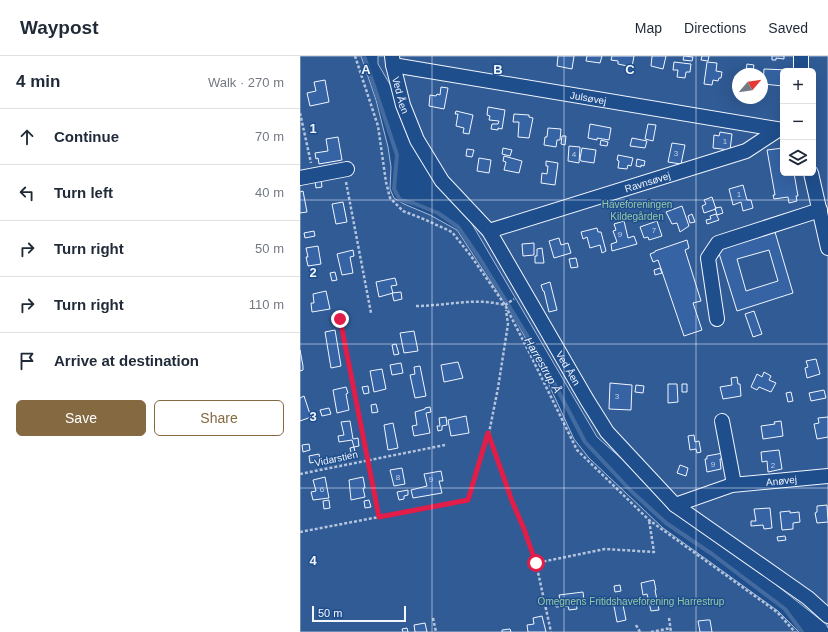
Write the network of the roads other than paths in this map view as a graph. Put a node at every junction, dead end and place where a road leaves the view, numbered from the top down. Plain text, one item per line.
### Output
1 (801, 56) edge
2 (393, 61) edge
3 (801, 68) edge
4 (780, 130) edge
5 (346, 170) road end
6 (812, 176) edge
7 (307, 177) edge
8 (820, 210) junction
9 (489, 231) junction
10 (828, 248) edge
11 (717, 319) dead end
12 (722, 421) dead end
13 (828, 476) edge
14 (734, 484) junction
15 (675, 505) junction
16 (828, 616) edge

1 - 3 lane
2 - 4 lane, Julsøvej
2 - 9 lane, Ved Åen
4 - 9 lane, Ravnsøvej
5 - 7 lane
6 - 8 lane
8 - 10 lane
8 - 11 lane
9 - 15 lane, Ved Åen
12 - 14 lane
13 - 14 lane, Anøvej
14 - 15 lane, Anøvej
15 - 16 lane, Ved Åen

